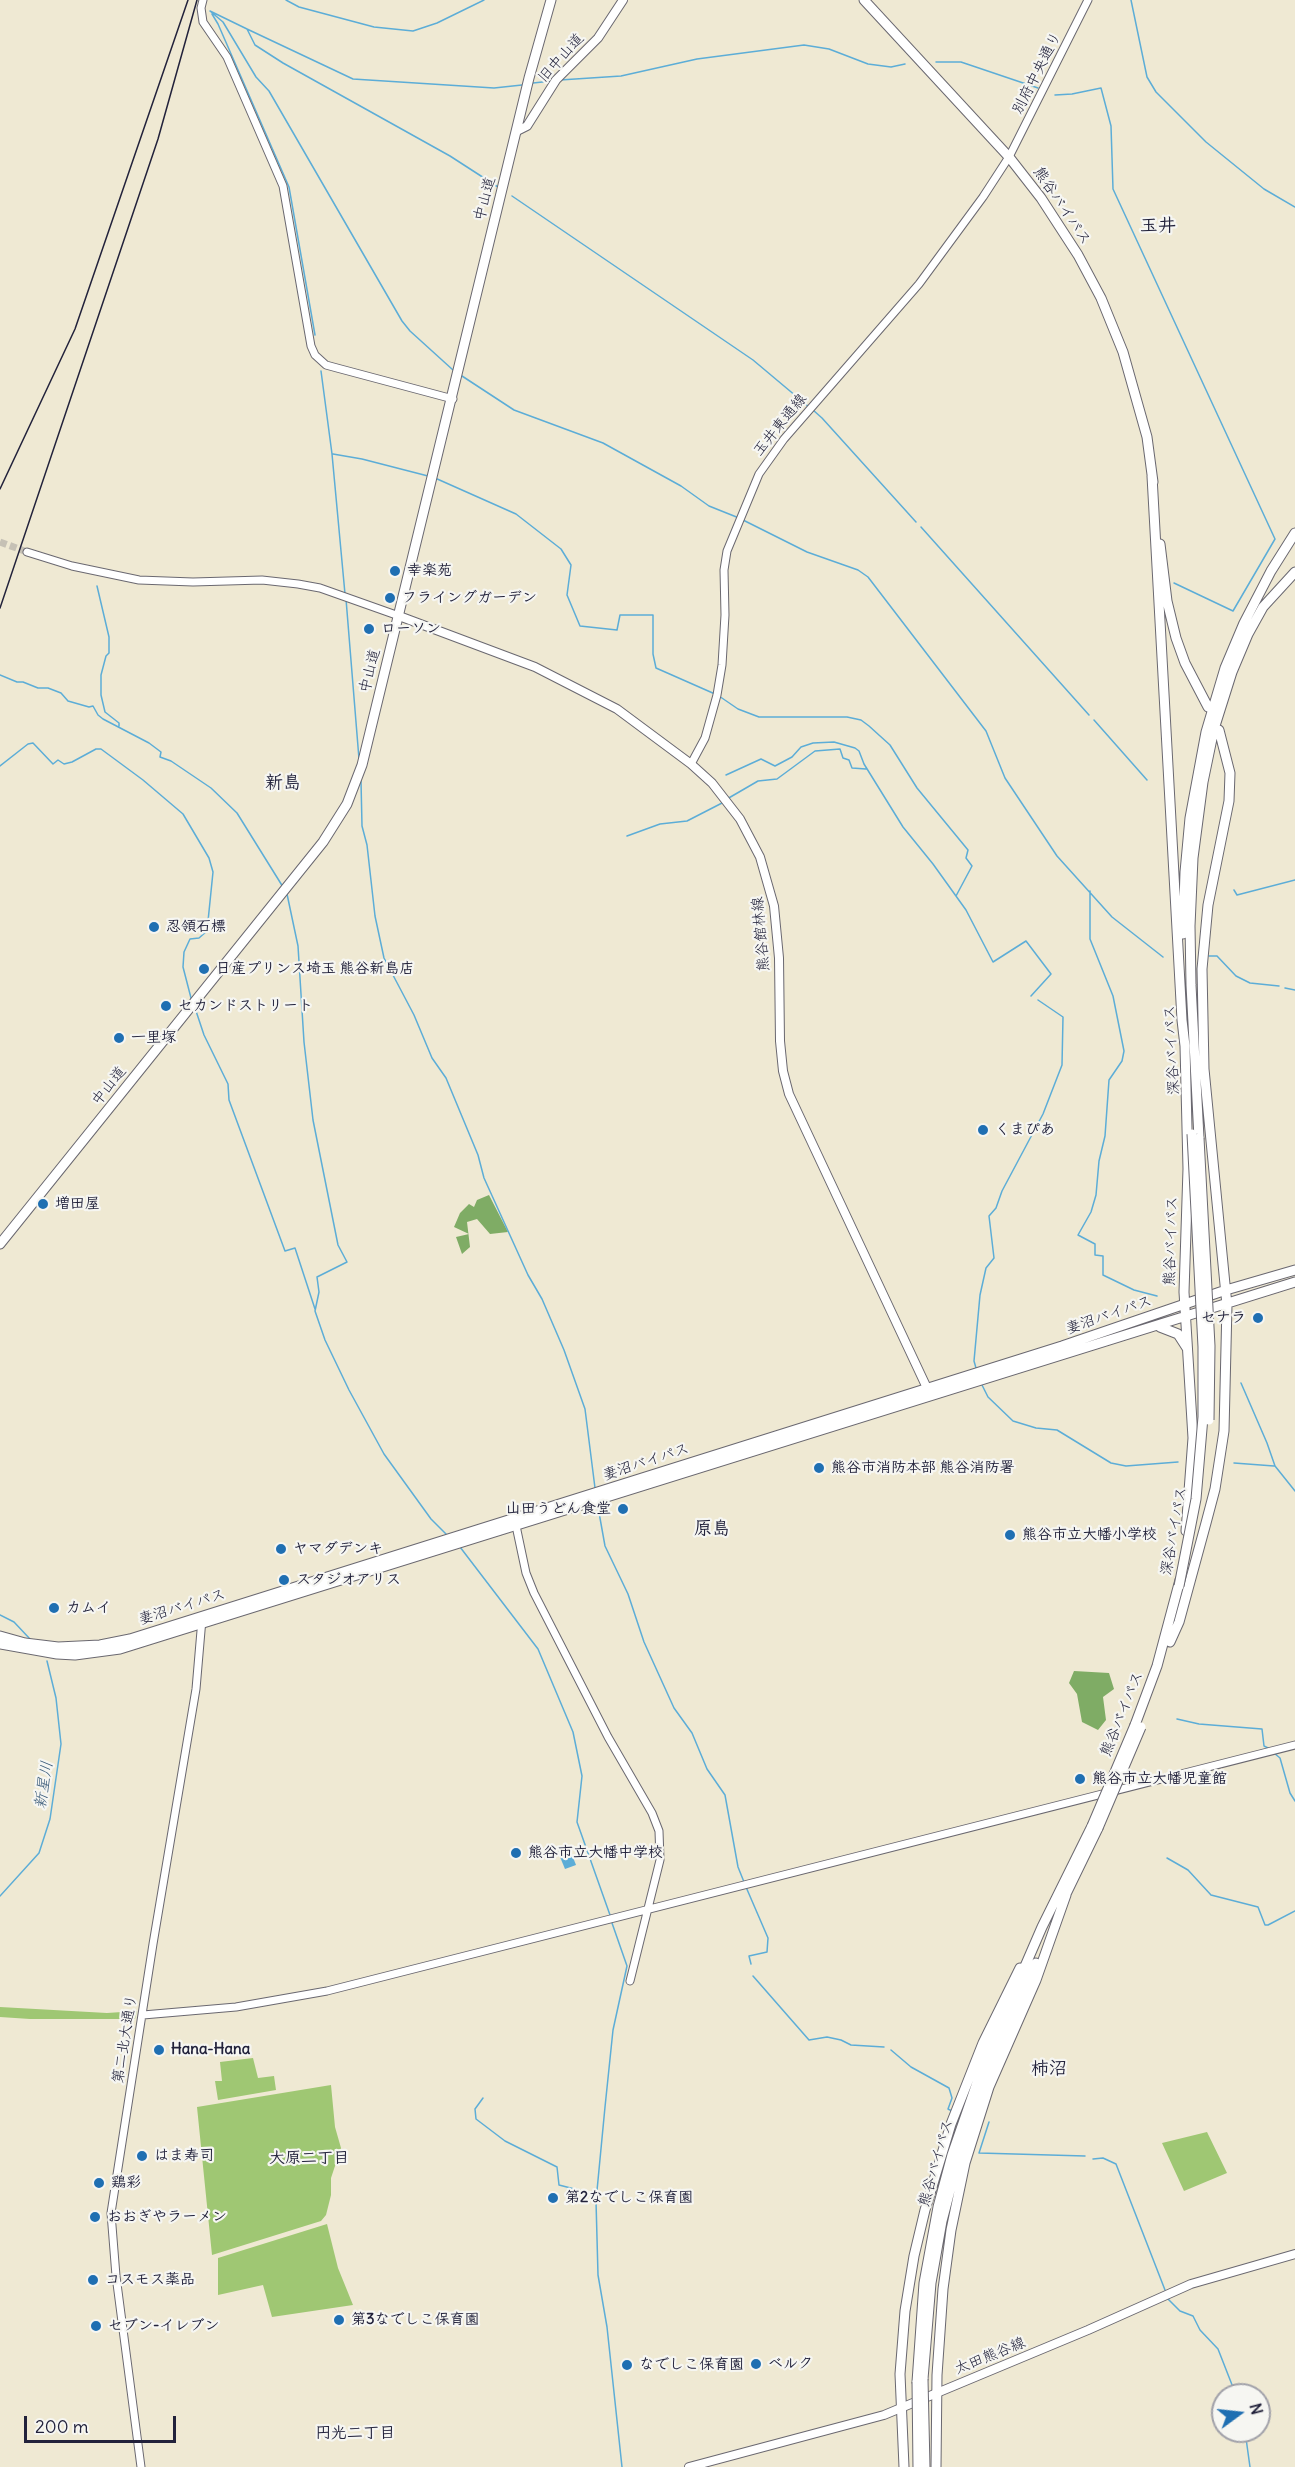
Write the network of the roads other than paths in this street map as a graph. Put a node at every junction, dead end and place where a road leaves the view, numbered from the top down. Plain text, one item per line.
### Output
1 (203, 0) edge
2 (551, 0) edge
3 (623, 0) edge
4 (864, 0) edge
5 (1088, 0) edge
6 (517, 132) junction
7 (1009, 157) junction
8 (453, 399) junction
9 (1152, 476) junction
10 (1295, 533) edge
11 (27, 552) tunnel mouth
12 (1295, 572) edge
13 (399, 616) junction
14 (1208, 706) dead end
15 (1220, 730) dead end
16 (692, 764) junction
17 (1191, 985) junction
18 (1185, 1046) junction
19 (1204, 1069) junction
20 (1196, 1136) junction
21 (0, 1244) edge
22 (1295, 1270) edge
23 (1295, 1282) edge
24 (1226, 1290) junction
25 (1185, 1304) junction
26 (1227, 1305) junction
27 (1186, 1317) junction
28 (1156, 1326) junction
29 (1188, 1350) junction
30 (927, 1388) junction
31 (515, 1522) junction
32 (1182, 1586) junction
33 (202, 1620) junction
34 (0, 1636) edge
35 (1170, 1642) junction
36 (0, 1644) edge
37 (1138, 1726) junction
38 (1295, 1745) edge
39 (1095, 1827) junction
40 (1066, 1895) junction
41 (647, 1910) junction
42 (1042, 1927) junction
43 (630, 1981) dead end
44 (143, 2015) junction
45 (1295, 2254) edge
46 (920, 2380) junction
47 (936, 2392) junction
48 (902, 2408) junction
49 (141, 2467) edge
50 (689, 2467) edge
51 (904, 2467) edge
52 (918, 2467) edge
53 (925, 2467) edge
54 (936, 2467) edge

1 - 8 street
2 - 6 highway, 中山道
3 - 6 main road, 旧中山道
4 - 7 highway, 熊谷バイパス
5 - 7 street, 別府中央通り
6 - 8 highway, 中山道
7 - 9 highway, 熊谷バイパス
7 - 16 street, 玉井東通線
8 - 13 highway, 中山道
9 - 14 highway
9 - 18 highway
10 - 18 highway, 深谷バイパス
11 - 13 street
12 - 17 highway, 深谷バイパス
13 - 16 main road, 熊谷館林線
13 - 21 highway, 中山道
15 - 19 highway
16 - 30 main road, 熊谷館林線
17 - 19 highway
17 - 20 highway, 深谷バイパス
18 - 20 highway, 深谷バイパス
18 - 25 highway, 熊谷バイパス
19 - 24 highway
20 - 32 highway, 深谷バイパス, bridge
22 - 24 highway, 妻沼バイパス
23 - 26 highway, 妻沼バイパス
24 - 25 highway, 妻沼バイパス
24 - 26 highway
25 - 27 highway, 熊谷バイパス
25 - 30 highway, 妻沼バイパス
26 - 27 highway, 妻沼バイパス
26 - 35 highway
27 - 28 highway, 妻沼バイパス
27 - 29 highway, 熊谷バイパス
28 - 29 highway
28 - 31 highway, 妻沼バイパス
29 - 32 highway, 熊谷バイパス, bridge
30 - 31 highway, 妻沼バイパス
31 - 33 highway, 妻沼バイパス
31 - 41 street
32 - 35 highway, 熊谷バイパス
32 - 37 highway, 熊谷バイパス
33 - 34 highway, 妻沼バイパス
33 - 36 highway, 妻沼バイパス
33 - 44 street, 第二北大通り
35 - 37 highway, 熊谷バイパス
37 - 39 highway, 熊谷バイパス, bridge
38 - 41 street
39 - 40 highway, 熊谷バイパス
39 - 42 highway, 熊谷バイパス
40 - 46 highway, 熊谷バイパス
40 - 47 highway
41 - 43 street
41 - 44 street
42 - 46 highway, 熊谷バイパス
42 - 48 highway
44 - 49 street, 第二北大通り
45 - 47 main road, 太田熊谷線
46 - 52 highway, 熊谷バイパス, bridge
46 - 53 highway, 熊谷バイパス, bridge
47 - 48 main road, 太田熊谷線
47 - 54 highway
48 - 50 main road, 太田熊谷線
48 - 51 highway

